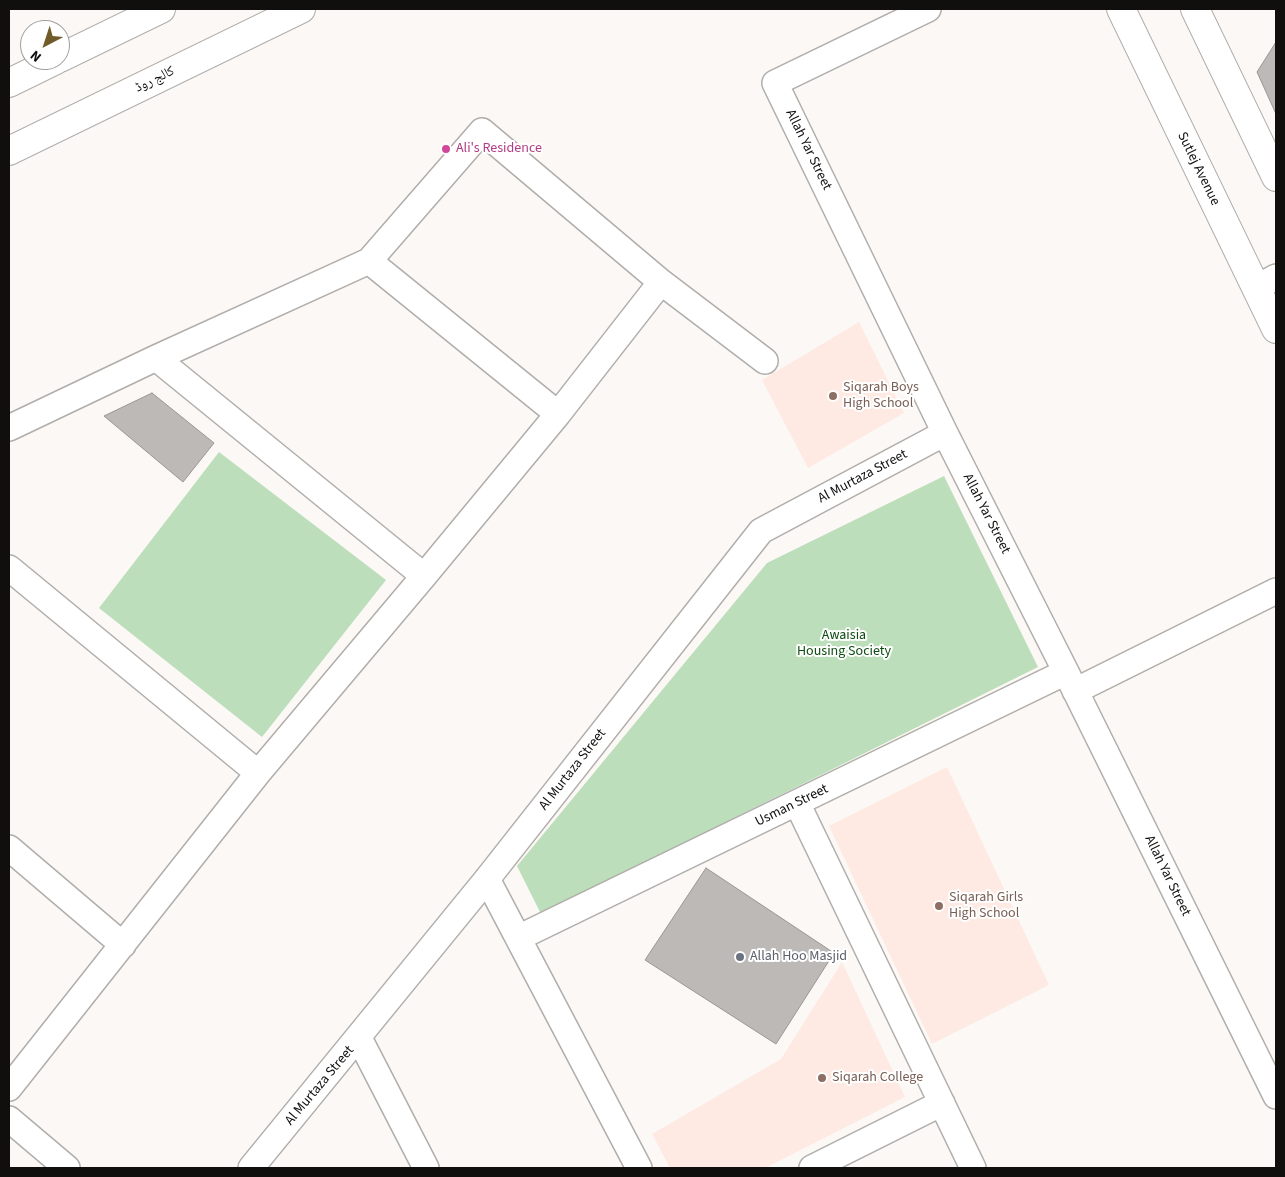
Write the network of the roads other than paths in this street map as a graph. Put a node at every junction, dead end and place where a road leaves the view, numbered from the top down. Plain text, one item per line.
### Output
1 (161, 9) edge
2 (301, 9) edge
3 (928, 9) edge
4 (1120, 9) edge
5 (1195, 9) edge
6 (70, 53) edge
7 (36, 70) edge
8 (9, 83) edge
9 (9, 151) edge
10 (1276, 176) edge
11 (370, 261) junction
12 (661, 282) junction
13 (1266, 282) edge
14 (1276, 328) edge
15 (156, 358) junction
16 (765, 362) dead end
17 (558, 414) junction
18 (9, 428) edge
19 (945, 433) junction
20 (9, 568) edge
21 (424, 576) junction
22 (1276, 591) edge
23 (1071, 682) junction
24 (258, 773) junction
25 (797, 803) junction
26 (9, 848) edge
27 (487, 879) junction
28 (518, 938) junction
29 (123, 944) junction
30 (359, 1038) junction
31 (9, 1088) edge
32 (1276, 1096) edge
33 (942, 1103) junction
34 (9, 1119) edge
35 (67, 1168) edge
36 (251, 1168) edge
37 (426, 1168) edge
38 (639, 1168) edge
39 (812, 1168) edge
40 (973, 1168) edge

1 - 6 street
2 - 9 street, کالج روڈ
3 - 19 street, Allah Yar Street
4 - 13 street, Sutlej Avenue
5 - 10 street
7 - 8 street
11 - 12 street
11 - 15 street
11 - 17 street
12 - 16 street
12 - 17 street
13 - 14 street, Sutlej Avenue
15 - 18 street
15 - 21 street
17 - 21 street
19 - 23 street, Allah Yar Street
19 - 27 street, Al Murtaza Street
20 - 24 street
21 - 24 street
22 - 23 street, Usman Street
23 - 25 street, Usman Street
23 - 32 street, Allah Yar Street
24 - 29 street
25 - 28 street, Usman Street
25 - 33 street
26 - 29 street
27 - 28 street
27 - 30 street, Al Murtaza Street
28 - 38 street
29 - 31 street
30 - 36 street, Al Murtaza Street
30 - 37 street
33 - 39 street
33 - 40 street
34 - 35 street

